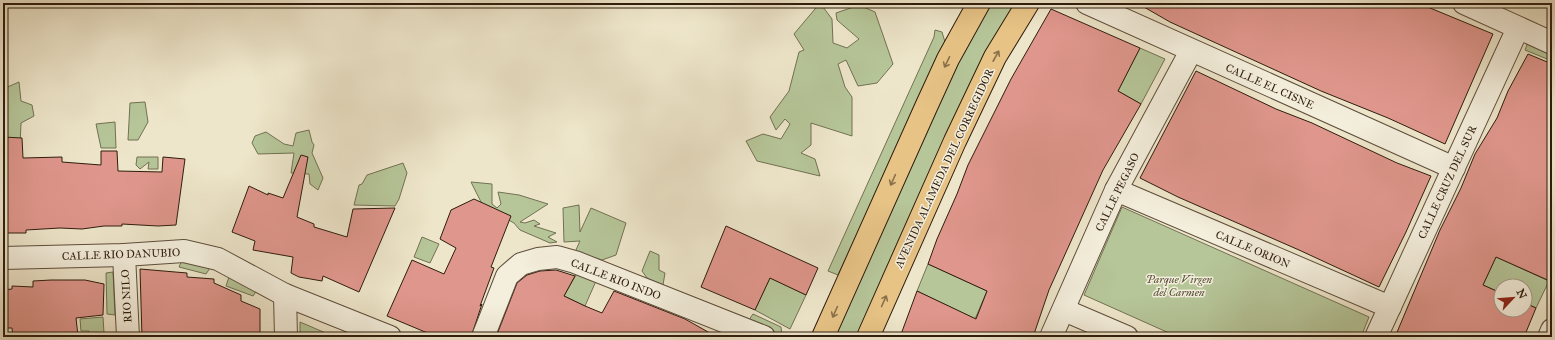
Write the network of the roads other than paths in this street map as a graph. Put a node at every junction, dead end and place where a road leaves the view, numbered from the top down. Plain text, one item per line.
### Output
1 (979, 3) edge
2 (1028, 3) edge
3 (1087, 3) edge
4 (1464, 3) edge
5 (1518, 28) junction
6 (1552, 43) edge
7 (1191, 51) junction
8 (1454, 168) junction
9 (1116, 190) junction
10 (124, 255) junction
11 (3, 258) edge
12 (285, 295) junction
13 (1390, 307) junction
14 (1064, 310) junction
15 (1552, 330) edge
16 (128, 337) edge
17 (286, 337) edge
18 (390, 337) edge
19 (483, 337) edge
20 (764, 337) edge
21 (823, 337) edge
22 (868, 337) edge
23 (1051, 337) edge
24 (1127, 337) edge
25 (1376, 337) edge
26 (1549, 337) edge

1 -> 21 main road
22 -> 2 main road, AVENIDA ALAMEDA DEL CORREGIDOR
3 - 7 street, CALLE EL CISNE
4 - 5 street
5 - 6 street
5 - 8 street, CALLE CRUZ DEL SUR
7 - 8 street, CALLE EL CISNE
7 - 9 street, CALLE PEGASO
8 - 13 street, CALLE CRUZ DEL SUR
9 - 13 street, CALLE ORION
9 - 14 street, CALLE PEGASO
10 - 11 street, CALLE RIO DANUBIO
10 - 12 street, CALLE RIO DANUBIO
10 - 16 street, RIO NILO
12 - 17 street
12 - 18 street, CALLE RIO DANUBIO
13 - 25 street, CALLE CRUZ DEL SUR
14 - 23 street, CALLE PEGASO
14 - 24 street
15 - 26 street
19 - 20 street, CALLE RIO INDO

